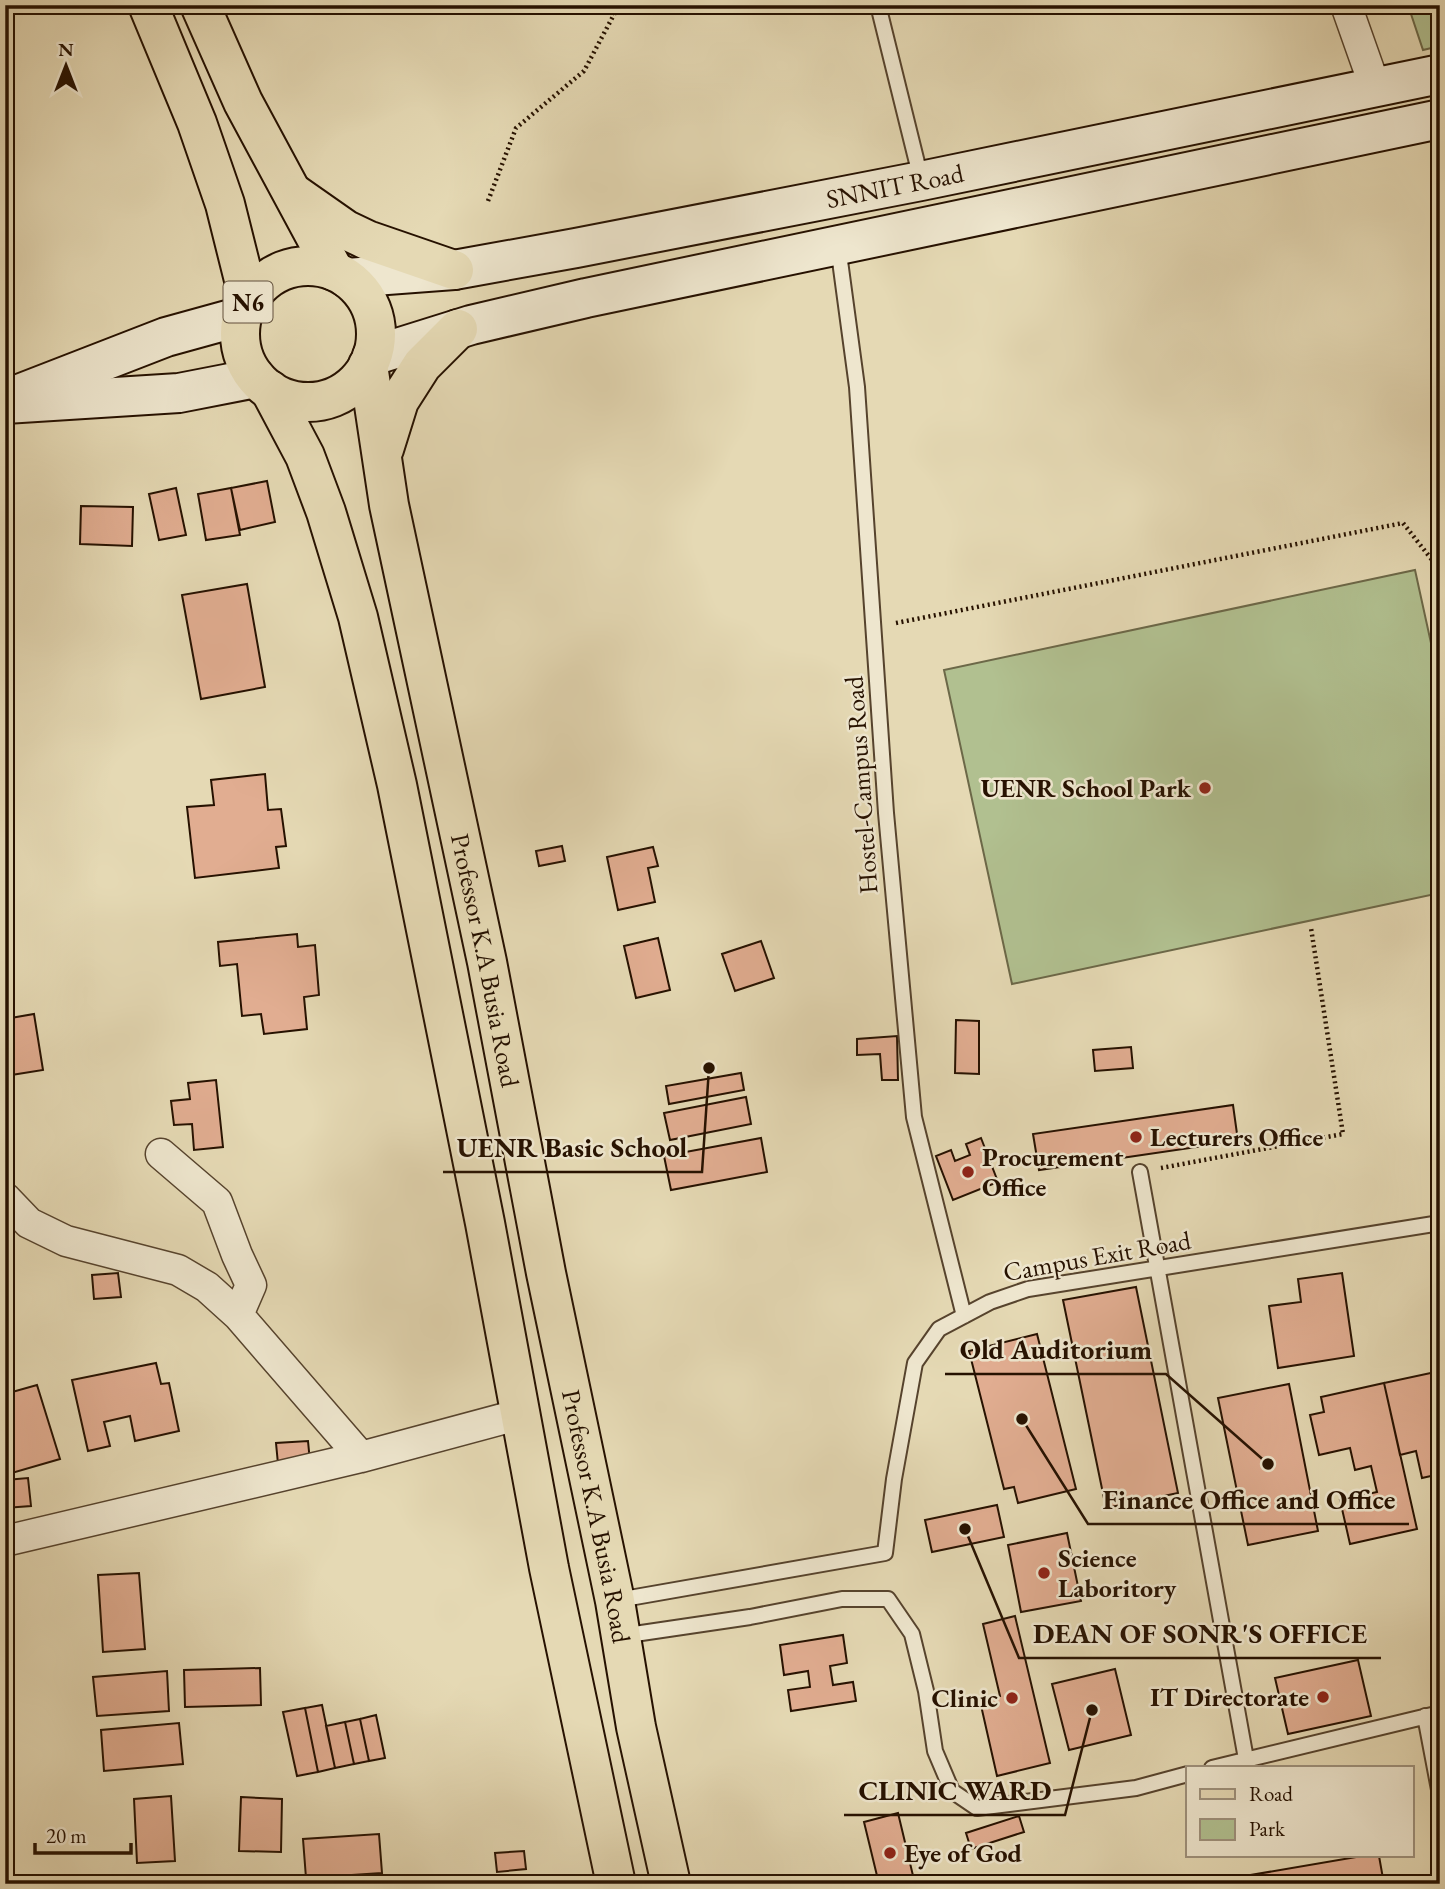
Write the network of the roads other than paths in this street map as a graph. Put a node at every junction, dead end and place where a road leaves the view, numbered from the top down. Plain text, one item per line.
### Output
1 (148, 5) edge
2 (200, 5) edge
3 (878, 5) edge
4 (1346, 5) edge
5 (1440, 74) edge
6 (1375, 87) junction
7 (1440, 119) edge
8 (921, 181) junction
9 (290, 191) junction
10 (838, 245) junction
11 (454, 270) junction
12 (341, 275) junction
13 (245, 308) junction
14 (458, 329) junction
15 (370, 361) junction
16 (263, 384) junction
17 (5, 402) edge
18 (382, 458) junction
19 (161, 1154) dead end
20 (1140, 1172) road end
21 (5, 1198) edge
22 (534, 1212) junction
23 (485, 1223) junction
24 (1440, 1223) edge
25 (1158, 1269) junction
26 (545, 1273) junction
27 (497, 1287) junction
28 (238, 1315) junction
29 (964, 1315) junction
30 (521, 1414) junction
31 (361, 1457) junction
32 (5, 1541) edge
33 (618, 1618) junction
34 (1440, 1713) edge
35 (1425, 1717) junction
36 (1247, 1759) junction
37 (1220, 1766) edge
38 (1186, 1775) edge
39 (1440, 1795) edge
40 (616, 1884) edge
41 (671, 1884) edge

1 - 13 main road, N6
2 - 9 main road
3 - 8 lane
4 - 6 street
5 - 6 street, SNNIT Road
6 - 8 street, SNNIT Road
7 - 10 street, SNNIT Road
8 - 11 street, SNNIT Road
9 - 11 main road
9 - 12 main road
10 - 14 street, SNNIT Road
10 - 29 lane, Hostel-Campus Road
11 - 12 street, SNNIT Road
12 - 13 main road, N6
12 - 15 main road
13 - 16 main road, N6
13 - 17 street
14 - 15 street, SNNIT Road
14 - 18 main road
15 - 16 main road
15 - 18 main road, Professor K.A Busia Road
16 - 17 street
16 - 23 main road, Professor K.A Busia Road / N6
18 - 22 main road, Professor K.A Busia Road
19 - 28 street
20 - 25 lane
21 - 28 street
22 - 23 main road
22 - 26 main road, Professor K.A Busia Road
23 - 27 main road, Professor K.A Busia Road / N6
24 - 25 lane, Campus Exit Road
25 - 29 lane, Campus Exit Road
25 - 36 lane
26 - 27 main road
26 - 33 main road, Professor K.A Busia Road
27 - 30 main road, Professor K.A Busia Road / N6
28 - 31 street
29 - 33 lane, Campus Exit Road
30 - 31 street
30 - 40 main road, Professor K.A Busia Road / N6
31 - 32 street
33 - 38 lane
33 - 41 main road, Professor K.A Busia Road
34 - 35 lane
35 - 36 lane
35 - 39 lane
36 - 37 lane

